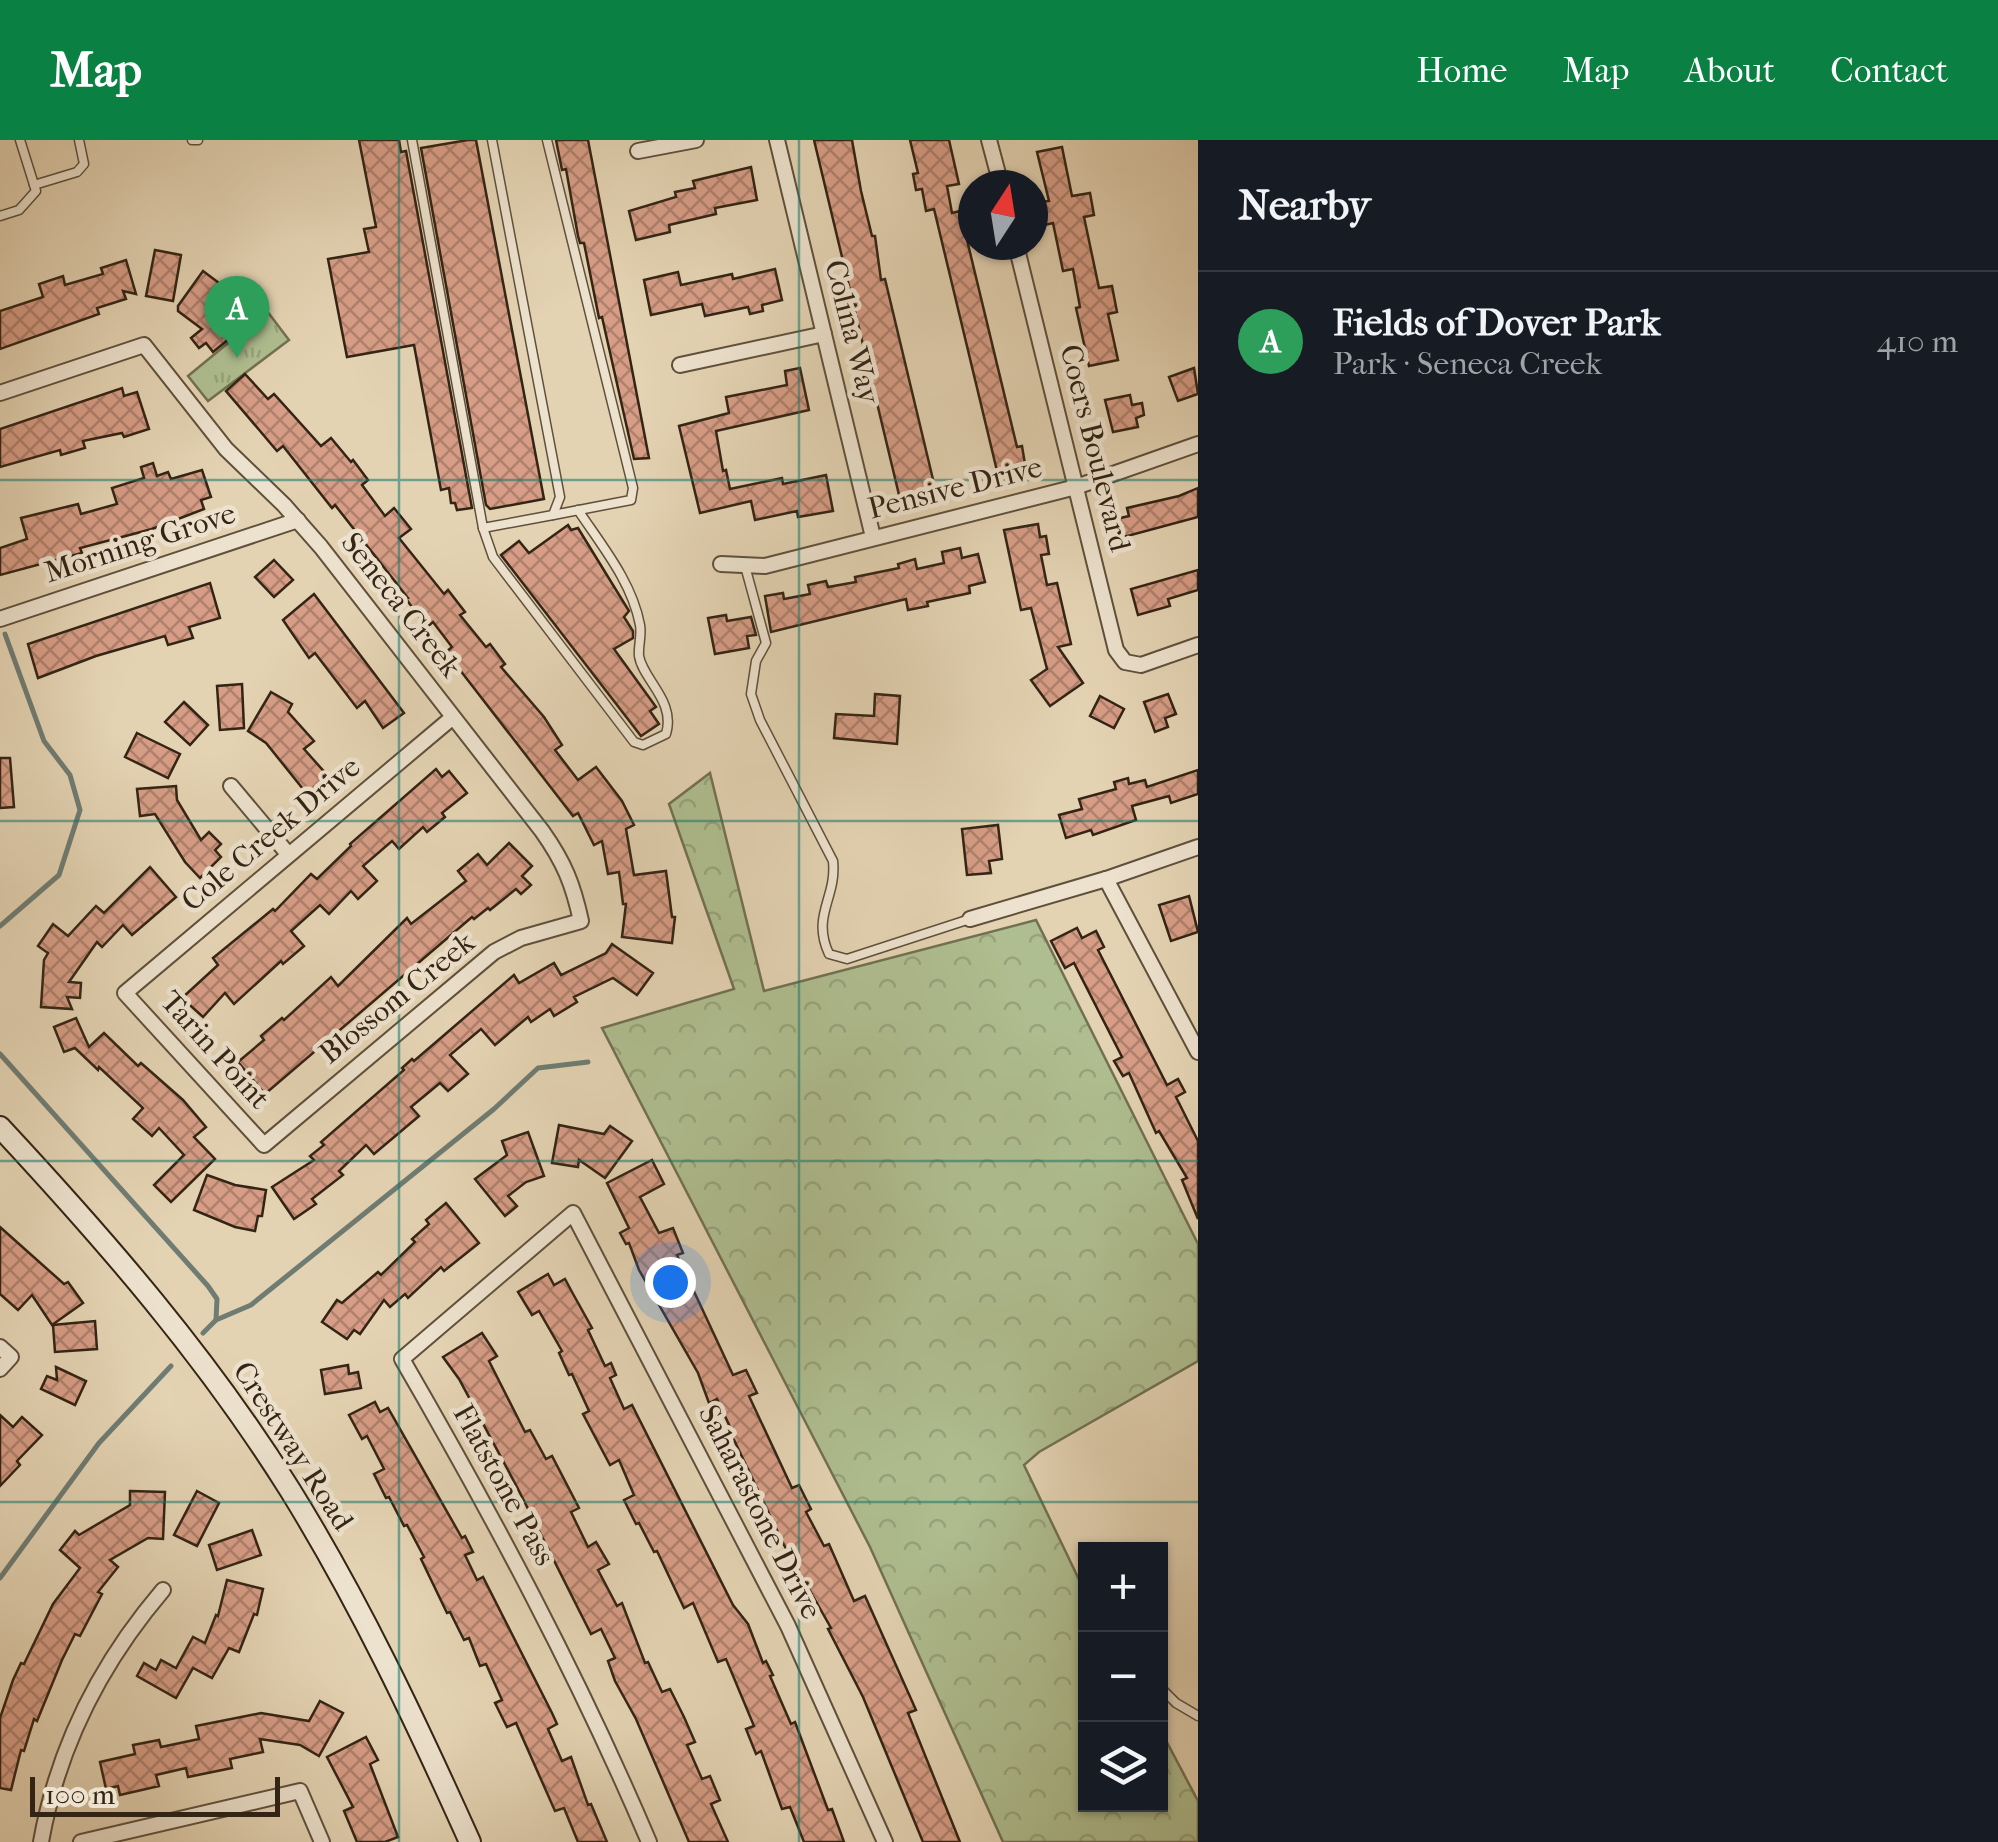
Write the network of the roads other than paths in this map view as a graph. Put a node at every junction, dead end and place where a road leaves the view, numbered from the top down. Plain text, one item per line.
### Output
1 (20, 140) edge
2 (79, 140) edge
3 (412, 140) edge
4 (492, 140) edge
5 (547, 140) edge
6 (696, 140) edge
7 (777, 140) edge
8 (990, 140) edge
9 (638, 150) dead end
10 (997, 170) edge
11 (34, 184) junction
12 (0, 216) edge
13 (1020, 260) edge
14 (824, 334) junction
15 (680, 366) dead end
16 (0, 393) edge
17 (1198, 444) edge
18 (1076, 487) junction
19 (578, 510) junction
20 (553, 515) junction
21 (298, 520) junction
22 (483, 528) junction
23 (872, 537) junction
24 (721, 564) dead end
25 (745, 565) junction
26 (0, 619) edge
27 (1198, 645) edge
28 (453, 717) junction
29 (231, 786) dead end
30 (1198, 846) edge
31 (288, 854) junction
32 (1106, 878) junction
33 (970, 919) joint
34 (581, 921) joint
35 (125, 993) joint
36 (1198, 1052) edge
37 (0, 1128) edge
38 (264, 1145) joint
39 (573, 1213) joint
40 (6, 1352) edge
41 (0, 1369) edge
42 (163, 1590) dead end
43 (1168, 1694) edge
44 (1198, 1716) edge
45 (41, 1842) edge
46 (80, 1842) edge
47 (322, 1842) edge
48 (470, 1842) edge
49 (648, 1842) edge
50 (886, 1842) edge

1 - 11 lane
2 - 11 lane
3 - 22 lane
4 - 20 lane
5 - 19 lane
6 - 9 street
7 - 14 street, Colina Way
8 - 10 street
11 - 12 lane
13 - 18 street, Coers Boulevard
14 - 15 street
14 - 23 street, Colina Way
16 - 21 street, Seneca Creek
17 - 18 street, Pensive Drive
18 - 23 street, Pensive Drive
18 - 27 street, Coers Boulevard
19 - 20 lane
19 - 22 lane
20 - 22 lane
21 - 26 street, Morning Grove
21 - 28 street, Seneca Creek
23 - 25 street, Pensive Drive
24 - 25 street, Pensive Drive
25 - 33 lane
28 - 31 street, Cole Creek Drive
28 - 34 street, Seneca Creek
29 - 31 street
30 - 32 street
31 - 35 street, Cole Creek Drive
32 - 33 street
32 - 36 street
34 - 38 street, Blossom Creek
35 - 38 street, Tarin Point
37 - 48 street, Crestway Road
39 - 49 street, Flatstone Pass
39 - 50 street, Saharastone Drive
40 - 41 street
42 - 45 street
43 - 44 lane
46 - 47 street

